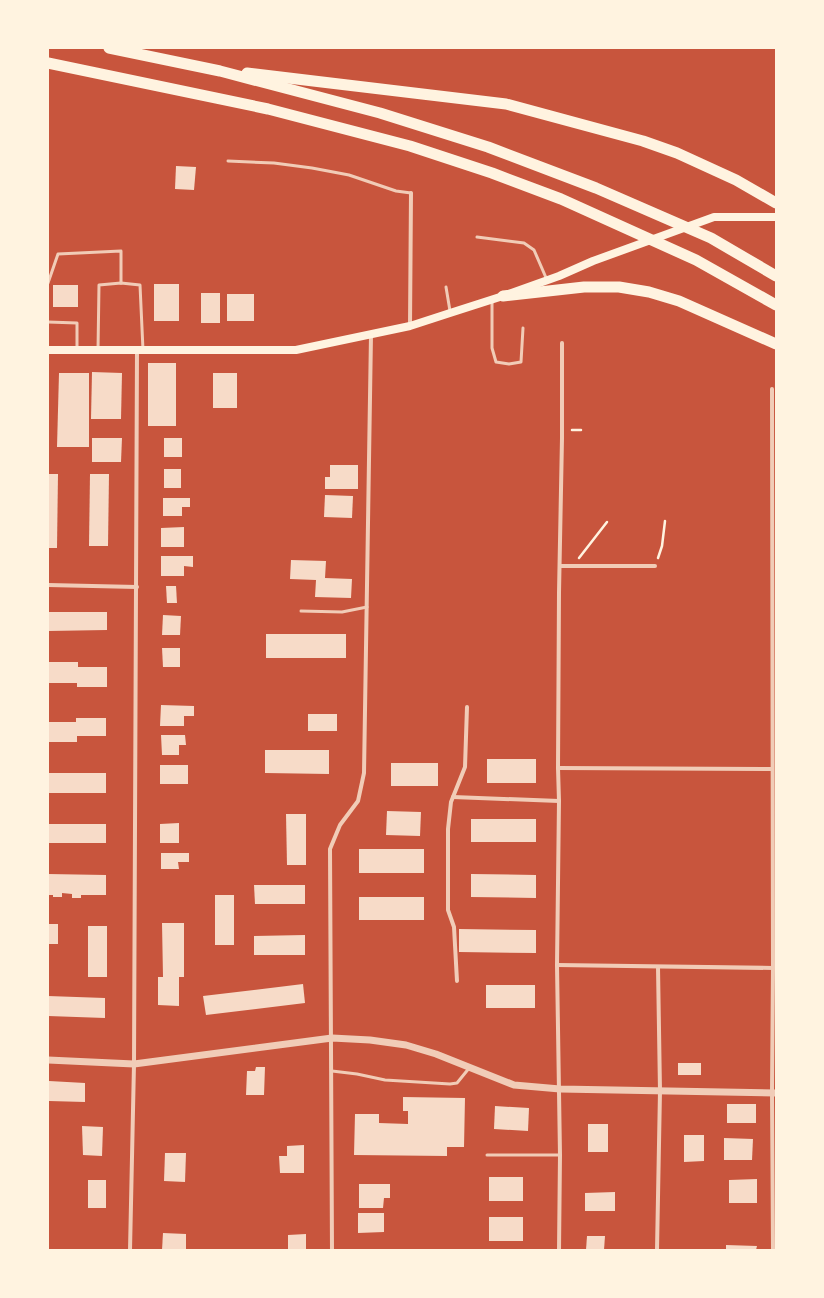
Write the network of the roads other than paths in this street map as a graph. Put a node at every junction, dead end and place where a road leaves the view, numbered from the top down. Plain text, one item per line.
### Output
1 (109, 48) edge
2 (48, 63) edge
3 (220, 71) junction
4 (228, 161) dead end
5 (411, 193) joint
6 (776, 203) edge
7 (776, 217) edge
8 (477, 237) dead end
9 (776, 276) edge
10 (547, 280) junction
11 (48, 283) edge
12 (121, 283) junction
13 (446, 287) dead end
14 (503, 296) junction
15 (492, 300) junction
16 (776, 305) edge
17 (450, 313) junction
18 (48, 322) edge
19 (410, 326) junction
20 (523, 328) dead end
21 (371, 334) junction
22 (562, 343) dead end
23 (776, 344) edge
24 (48, 350) edge
25 (77, 350) junction
26 (98, 350) junction
27 (140, 350) junction
28 (772, 388) dead end
29 (560, 566) junction
30 (655, 566) road end
31 (48, 585) edge
32 (137, 587) junction
33 (367, 607) junction
34 (301, 611) dead end
35 (467, 707) dead end
36 (775, 758) edge
37 (558, 768) junction
38 (772, 769) junction
39 (453, 797) junction
40 (559, 801) junction
41 (556, 965) junction
42 (658, 967) junction
43 (774, 968) junction
44 (457, 981) dead end
45 (332, 1038) junction
46 (48, 1060) edge
47 (134, 1064) junction
48 (470, 1067) junction
49 (332, 1070) junction
50 (560, 1089) junction
51 (660, 1091) junction
52 (774, 1092) edge
53 (560, 1154) junction
54 (487, 1155) dead end
55 (130, 1250) edge
56 (332, 1250) edge
57 (559, 1250) edge
58 (657, 1250) edge
59 (773, 1250) edge

1 - 3 highway
2 - 16 highway
3 - 6 highway
3 - 9 highway
4 - 5 lane
5 - 19 street
7 - 10 main road
8 - 10 lane
10 - 14 main road
11 - 12 lane
12 - 26 lane
12 - 27 lane
13 - 17 lane
14 - 15 main road
14 - 23 highway
15 - 17 main road
15 - 20 lane
17 - 19 main road
18 - 25 lane
19 - 21 main road
21 - 27 main road
21 - 33 street
22 - 29 street
24 - 25 main road
25 - 26 main road
26 - 27 main road
27 - 32 street
28 - 36 street
29 - 30 street
29 - 37 street
31 - 32 street
32 - 47 street
33 - 34 lane
33 - 45 street
35 - 39 street
36 - 38 street
37 - 38 street
37 - 40 street
38 - 43 street
39 - 40 street
39 - 44 street
40 - 41 street
41 - 42 street
41 - 50 street
42 - 43 street
42 - 51 street
43 - 52 street
45 - 47 street
45 - 48 street
45 - 49 street
46 - 47 street
47 - 55 street
48 - 49 lane
48 - 50 street
49 - 56 street
50 - 51 street
50 - 53 street
51 - 52 street
51 - 58 street
52 - 59 street
53 - 54 lane
53 - 57 street

